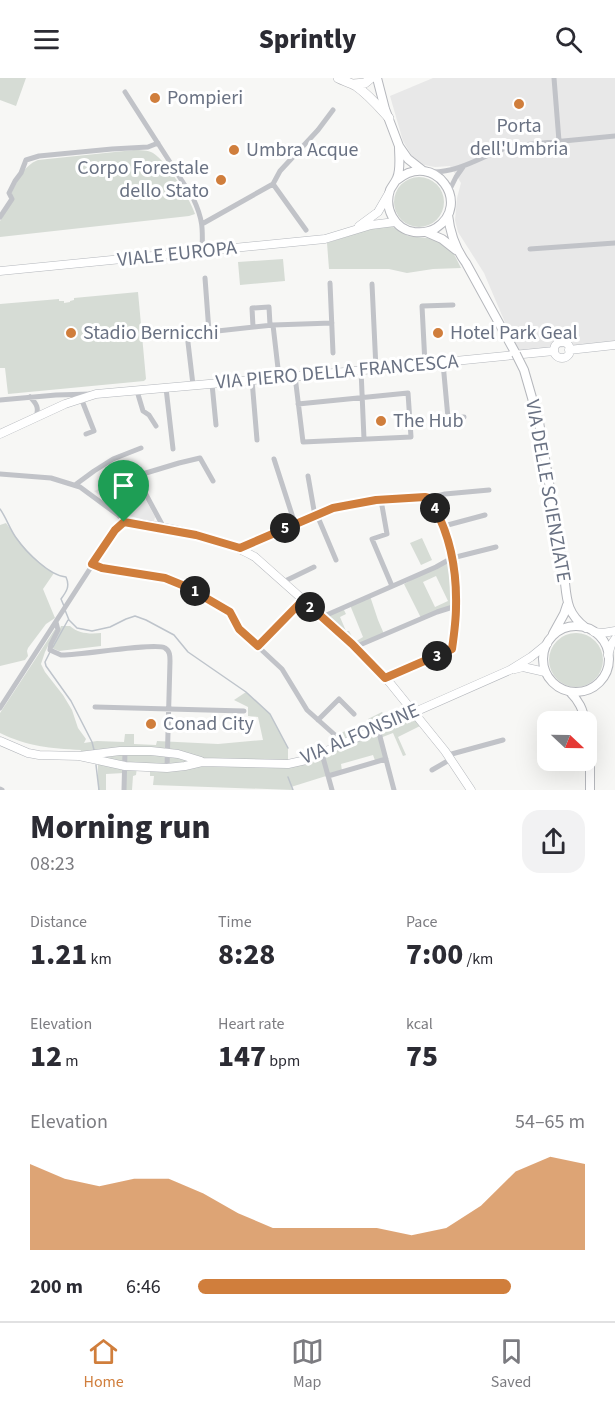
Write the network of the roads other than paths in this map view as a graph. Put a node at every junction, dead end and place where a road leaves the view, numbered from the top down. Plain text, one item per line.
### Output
1 (338, 78) edge
2 (371, 78) edge
3 (377, 78) edge
4 (554, 78) edge
5 (354, 84) junction
6 (125, 92) dead end
7 (333, 110) dead end
8 (388, 118) junction
9 (615, 136) edge
10 (559, 141) junction
11 (158, 143) junction
12 (399, 146) junction
13 (464, 167) junction
14 (426, 171) junction
15 (397, 180) junction
16 (273, 184) junction
17 (449, 191) junction
18 (389, 192) junction
19 (448, 214) junction
20 (0, 217) edge
21 (395, 222) junction
22 (202, 224) junction
23 (306, 230) dead end
24 (353, 231) junction
25 (426, 232) junction
26 (615, 243) edge
27 (530, 249) dead end
28 (202, 252) junction
29 (458, 252) junction
30 (0, 271) edge
31 (205, 279) dead end
32 (330, 283) dead end
33 (372, 284) dead end
34 (453, 305) dead end
35 (332, 323) junction
36 (272, 325) junction
37 (253, 327) junction
38 (209, 332) junction
39 (187, 334) junction
40 (163, 337) dead end
41 (615, 345) edge
42 (333, 353) dead end
43 (443, 363) junction
44 (425, 364) junction
45 (376, 369) junction
46 (361, 370) junction
47 (295, 376) junction
48 (279, 377) junction
49 (252, 380) junction
50 (212, 384) junction
51 (193, 385) junction
52 (166, 388) junction
53 (137, 391) junction
54 (96, 394) junction
55 (30, 398) junction
56 (81, 398) junction
57 (362, 399) junction
58 (0, 400) edge
59 (298, 404) junction
60 (36, 417) junction
61 (464, 417) dead end
62 (216, 425) dead end
63 (156, 426) dead end
64 (0, 434) edge
65 (86, 434) dead end
66 (364, 439) junction
67 (257, 440) dead end
68 (141, 448) dead end
69 (173, 449) dead end
70 (274, 459) dead end
71 (0, 474) edge
72 (308, 476) dead end
73 (213, 481) dead end
74 (75, 485) junction
75 (489, 490) dead end
76 (429, 498) junction
77 (381, 500) junction
78 (316, 515) junction
79 (485, 515) dead end
80 (124, 522) junction
81 (295, 524) junction
82 (444, 526) junction
83 (165, 529) junction
84 (496, 546) dead end
85 (240, 548) junction
86 (452, 558) junction
87 (336, 560) dead end
88 (92, 564) junction
89 (314, 567) dead end
90 (283, 582) junction
91 (392, 586) junction
92 (303, 600) junction
93 (567, 605) junction
94 (456, 606) junction
95 (322, 617) junction
96 (56, 622) junction
97 (592, 631) junction
98 (615, 631) edge
99 (615, 639) edge
100 (549, 641) junction
101 (258, 646) junction
102 (355, 646) junction
103 (608, 655) junction
104 (510, 670) junction
105 (545, 672) junction
106 (385, 678) junction
107 (591, 688) junction
108 (570, 692) junction
109 (95, 707) dead end
110 (0, 708) edge
111 (169, 710) junction
112 (243, 711) dead end
113 (583, 711) joint
114 (413, 712) junction
115 (354, 714) dead end
116 (318, 720) junction
117 (378, 729) junction
118 (503, 740) dead end
119 (0, 741) edge
120 (345, 744) junction
121 (125, 751) junction
122 (168, 752) junction
123 (322, 754) junction
124 (79, 756) junction
125 (450, 757) junction
126 (386, 759) junction
127 (202, 762) junction
128 (124, 766) junction
129 (167, 768) junction
130 (432, 770) dead end
131 (590, 771) edge
132 (328, 776) junction
133 (124, 790) edge
134 (332, 790) edge
135 (394, 790) edge
136 (471, 790) edge
137 (590, 790) edge

1 - 5 highway
2 - 5 highway
3 - 8 main road
4 - 10 street
5 - 8 highway
6 - 11 street
7 - 16 street
8 - 12 main road
9 - 10 street
10 - 13 street
11 - 20 street
11 - 22 street
12 - 14 main road
12 - 15 main road
13 - 14 street
13 - 17 street
14 - 15 main road
14 - 17 main road
15 - 18 main road
16 - 22 street
16 - 23 street
17 - 19 main road
18 - 21 main road
18 - 24 main road, VIALE EUROPA
19 - 25 main road
19 - 29 main road, VIA DELLE SCIENZIATE
21 - 24 main road, VIALE EUROPA
21 - 25 main road
22 - 28 street
24 - 28 main road, VIALE EUROPA
25 - 29 main road, VIA DELLE SCIENZIATE
26 - 27 street
28 - 30 main road, VIALE EUROPA
29 - 93 main road, VIA DELLE SCIENZIATE, bridge
31 - 38 street
32 - 35 street
33 - 45 street
34 - 44 street
35 - 36 street
35 - 42 street
36 - 37 street
36 - 37 street
36 - 48 street
37 - 38 street
38 - 39 street
39 - 40 street
39 - 51 street
41 - 43 main road, VIA PIERO DELLA FRANCESCA
43 - 44 main road, VIA PIERO DELLA FRANCESCA
43 - 61 street
44 - 45 main road, VIA PIERO DELLA FRANCESCA
45 - 46 main road, VIA PIERO DELLA FRANCESCA
46 - 47 main road, VIA PIERO DELLA FRANCESCA
46 - 57 street
47 - 48 main road, VIA PIERO DELLA FRANCESCA
47 - 59 street
48 - 49 main road, VIA PIERO DELLA FRANCESCA
49 - 50 main road, VIA PIERO DELLA FRANCESCA
49 - 67 street
50 - 51 main road, VIA PIERO DELLA FRANCESCA
50 - 62 street
51 - 52 main road, VIA PIERO DELLA FRANCESCA
52 - 53 main road, VIA PIERO DELLA FRANCESCA
52 - 69 street
53 - 54 main road, VIA PIERO DELLA FRANCESCA
53 - 63 street
54 - 55 street
54 - 56 main road, VIA PIERO DELLA FRANCESCA
55 - 58 street
55 - 60 street
56 - 60 main road, VIA PIERO DELLA FRANCESCA
56 - 65 street
57 - 59 street
57 - 66 street
57 - 66 street
59 - 66 street
60 - 64 main road, VIA PIERO DELLA FRANCESCA
68 - 74 street
70 - 81 street
71 - 74 street
72 - 78 street
73 - 83 street
74 - 80 street
75 - 76 street
76 - 77 street
76 - 82 street
77 - 78 street
77 - 91 street
78 - 81 street
78 - 87 street
79 - 82 street
80 - 83 main road
80 - 88 street
81 - 85 street
82 - 86 street
83 - 85 main road
84 - 86 street
85 - 90 main road
86 - 91 street
86 - 94 street
88 - 96 street
88 - 101 street
89 - 90 street
90 - 92 main road
91 - 95 street
92 - 95 main road
92 - 101 street
93 - 97 main road, VIA DELLE SCIENZIATE
93 - 100 main road, VIA DELLE SCIENZIATE
94 - 102 street
94 - 106 street
95 - 102 main road
96 - 110 street
96 - 111 street
97 - 98 main road
97 - 100 main road
97 - 103 main road
99 - 103 main road
100 - 104 main road, VIA ALFONSINE
100 - 105 main road
101 - 116 street
102 - 106 main road
103 - 107 main road
104 - 105 main road, VIA ALFONSINE
104 - 114 main road, VIA ALFONSINE
105 - 108 main road
106 - 114 main road
107 - 108 main road
107 - 113 main road
108 - 113 main road
109 - 111 street
111 - 112 street
111 - 122 street
114 - 117 main road, VIA ALFONSINE
114 - 125 main road
115 - 116 street
116 - 120 street
117 - 120 main road, VIA ALFONSINE
117 - 126 street
118 - 125 street
119 - 124 main road, VIA ALFONSINE
120 - 123 main road, VIA ALFONSINE
121 - 122 main road, VIA ALFONSINE
121 - 124 main road, VIA ALFONSINE
121 - 128 street
122 - 127 main road, VIA ALFONSINE
122 - 129 street
123 - 127 main road, VIA ALFONSINE
123 - 132 street
124 - 128 main road, VIA ALFONSINE
125 - 130 street
125 - 136 main road
126 - 132 street
126 - 135 street
127 - 129 main road, VIA ALFONSINE
128 - 129 main road, VIA ALFONSINE
128 - 133 street
131 - 137 main road
132 - 134 street

